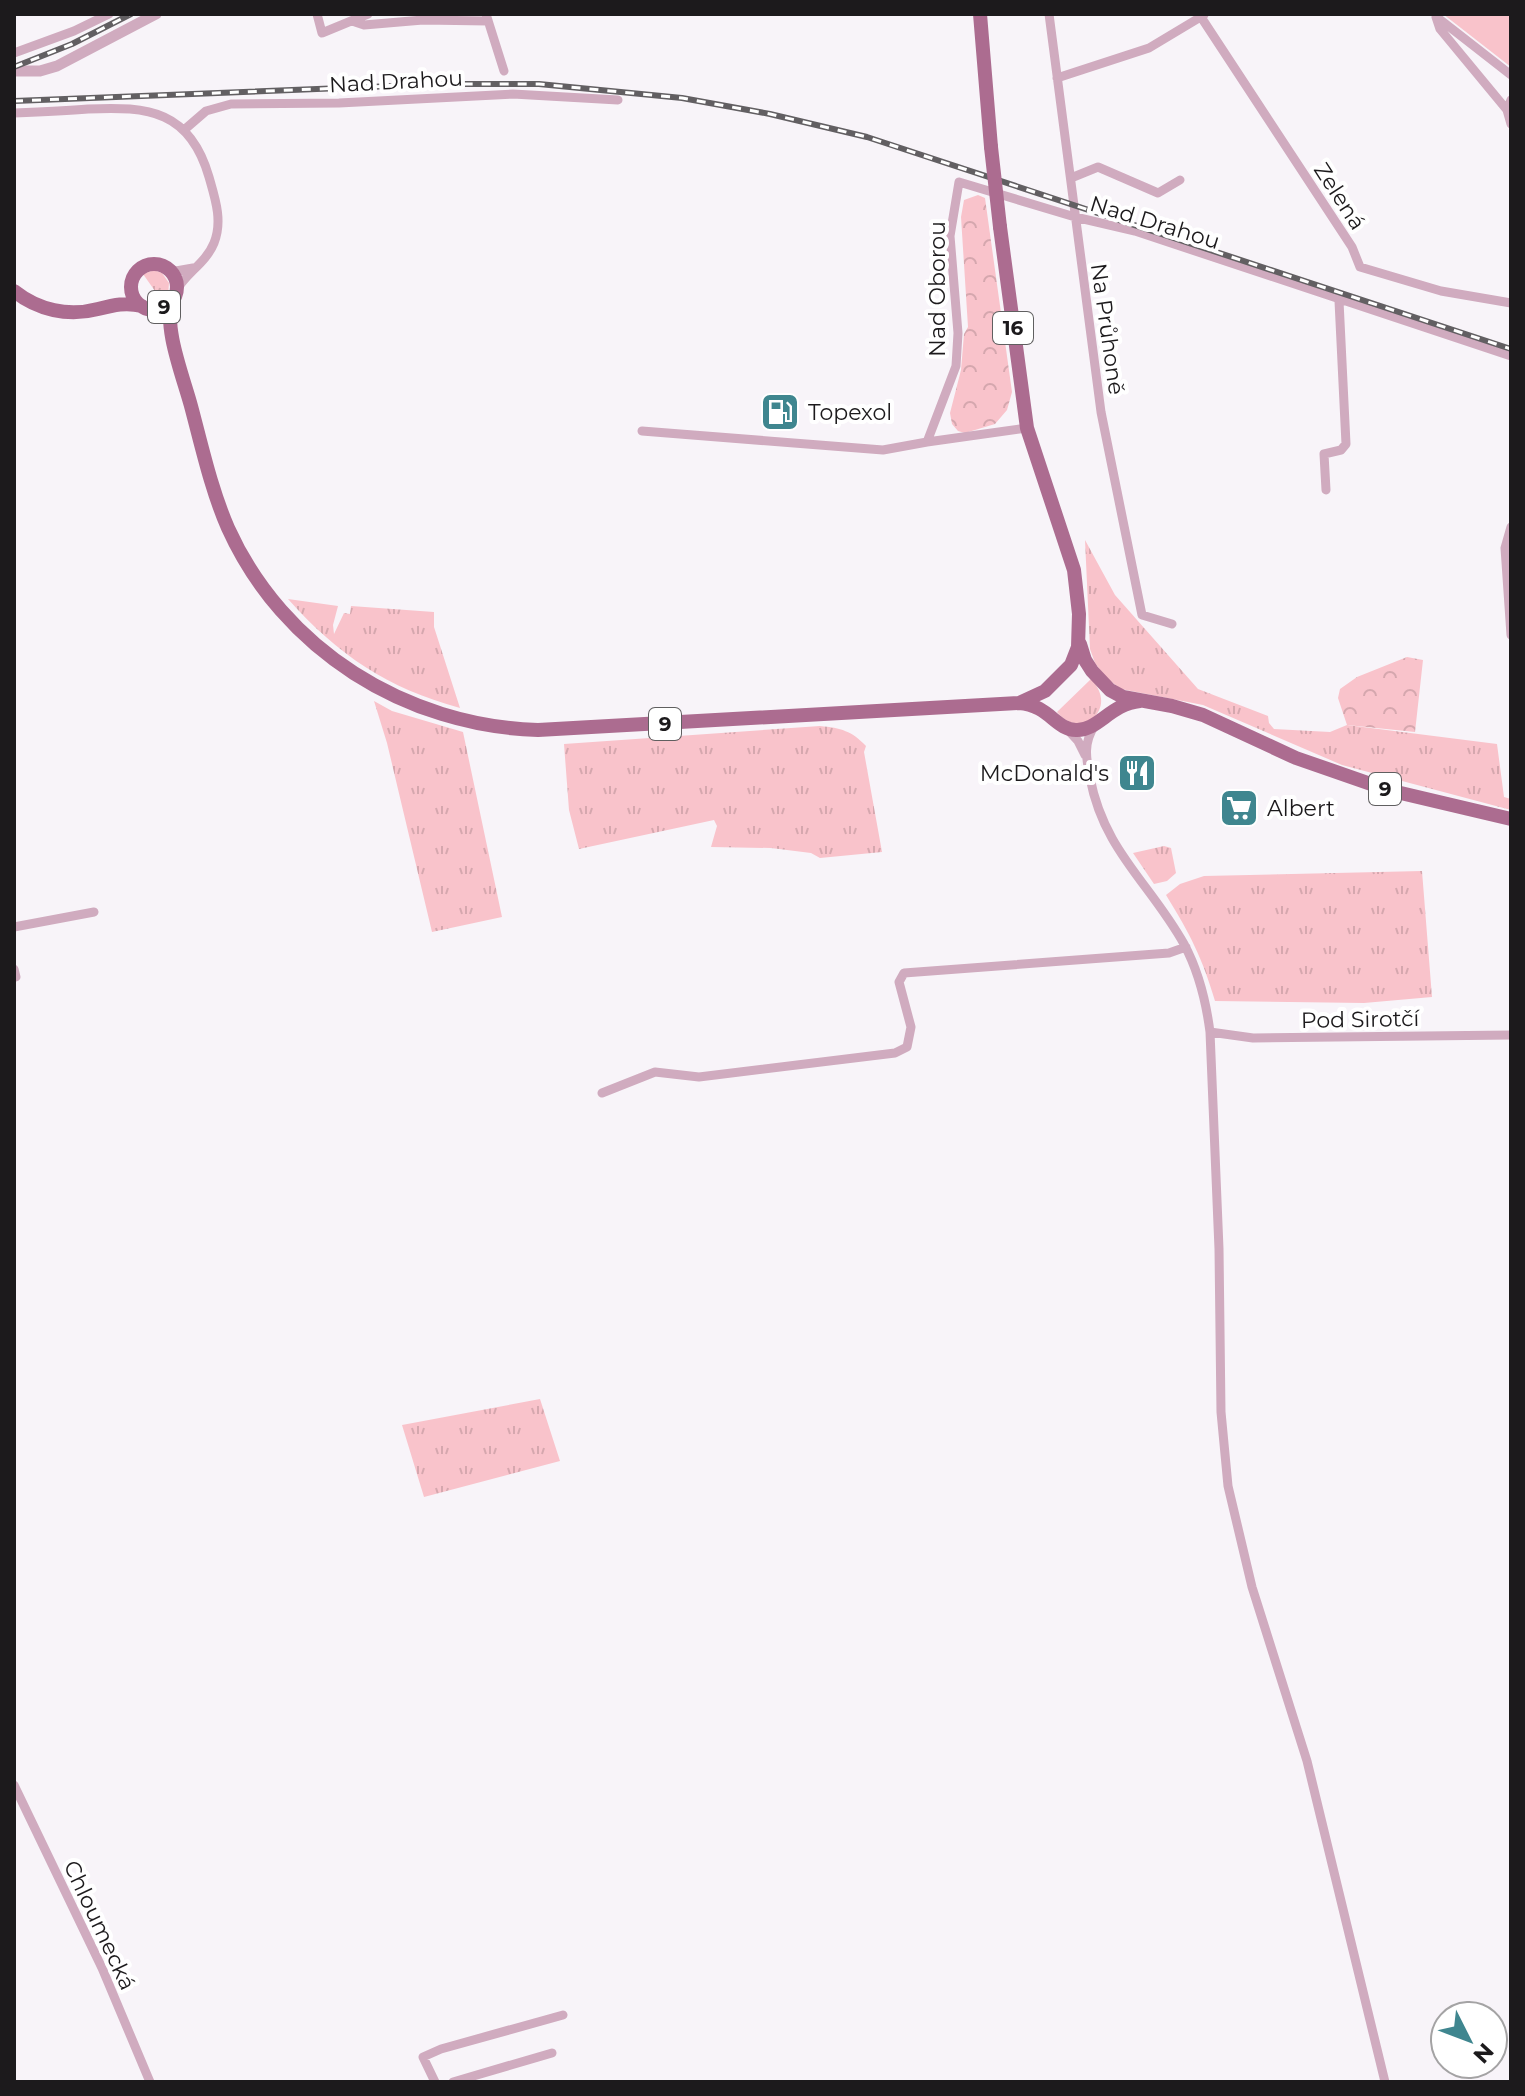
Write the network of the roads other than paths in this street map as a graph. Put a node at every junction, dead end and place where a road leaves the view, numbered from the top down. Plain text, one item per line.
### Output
1 (109, 14) edge
2 (156, 14) edge
3 (317, 14) edge
4 (368, 14) edge
5 (980, 14) edge
6 (1049, 14) edge
7 (1203, 15) edge
8 (1435, 15) edge
9 (422, 17) edge
10 (487, 17) edge
11 (355, 22) junction
12 (14, 53) edge
13 (14, 71) edge
14 (504, 71) dead end
15 (1511, 75) edge
16 (1057, 78) junction
17 (618, 100) dead end
18 (1509, 105) edge
19 (14, 113) edge
20 (1511, 124) edge
21 (184, 130) junction
22 (1071, 178) junction
23 (1180, 180) dead end
24 (959, 182) joint
25 (1075, 217) junction
26 (165, 267) junction
27 (196, 267) junction
28 (132, 283) junction
29 (14, 291) edge
30 (174, 295) junction
31 (1339, 301) junction
32 (1511, 303) edge
33 (108, 306) junction
34 (146, 308) junction
35 (172, 336) junction
36 (1511, 356) edge
37 (1027, 428) junction
38 (642, 431) dead end
39 (927, 442) junction
40 (1326, 490) dead end
41 (1511, 527) edge
42 (1172, 624) dead end
43 (1511, 635) edge
44 (1079, 639) junction
45 (1063, 673) junction
46 (1100, 680) junction
47 (1051, 685) junction
48 (1140, 701) junction
49 (1019, 703) junction
50 (1053, 717) junction
51 (1098, 722) junction
52 (1065, 728) junction
53 (1086, 759) junction
54 (1511, 819) edge
55 (94, 912) dead end
56 (14, 927) edge
57 (1186, 947) junction
58 (1210, 1032) junction
59 (1511, 1035) edge
60 (602, 1093) dead end
61 (14, 1785) edge
62 (563, 2015) dead end
63 (552, 2053) dead end
64 (150, 2082) edge
65 (435, 2082) edge
66 (453, 2082) edge
67 (1385, 2082) edge

1 - 12 street
2 - 13 street
3 - 11 street
4 - 11 street
5 - 37 main road, 16, bridge
6 - 16 street, Na Průhoně
7 - 16 street
7 - 32 street, Zelená
8 - 15 street
8 - 18 street
9 - 10 street
9 - 11 street
10 - 14 street
16 - 22 street, Na Průhoně
17 - 21 street, Nad Drahou
18 - 20 street
19 - 21 street
21 - 27 street
22 - 23 street
22 - 25 street, Na Průhoně
24 - 25 street, Nad Drahou
24 - 39 street, Nad Oborou
25 - 31 street, Nad Drahou
25 - 42 street, Na Průhoně
26 - 27 street
26 - 28 main road, 9
26 - 30 main road, 9
27 - 30 street
28 - 33 main road, 9
28 - 34 main road, 9
29 - 33 main road, 9
30 - 34 main road, 9
30 - 35 main road, 9
31 - 36 street, Nad Drahou
31 - 40 street
33 - 34 main road, 9
34 - 35 main road, 9
35 - 49 main road, 9
37 - 39 street
37 - 44 main road, 16
38 - 39 street
41 - 43 street
44 - 45 main road, 16
44 - 46 main road, 16
45 - 46 main road, 9
45 - 47 main road, 9
46 - 48 main road, 9
46 - 51 main road
47 - 49 main road, 9
47 - 50 main road
48 - 51 main road
48 - 54 main road, 9
49 - 50 main road, 9
50 - 52 main road, 9
51 - 52 main road
51 - 53 street
52 - 53 street
53 - 57 street
55 - 56 street
57 - 58 street
57 - 60 street
58 - 59 street, Pod Sirotčí
58 - 67 street
61 - 64 street, Chloumecká
62 - 65 street
63 - 66 street

